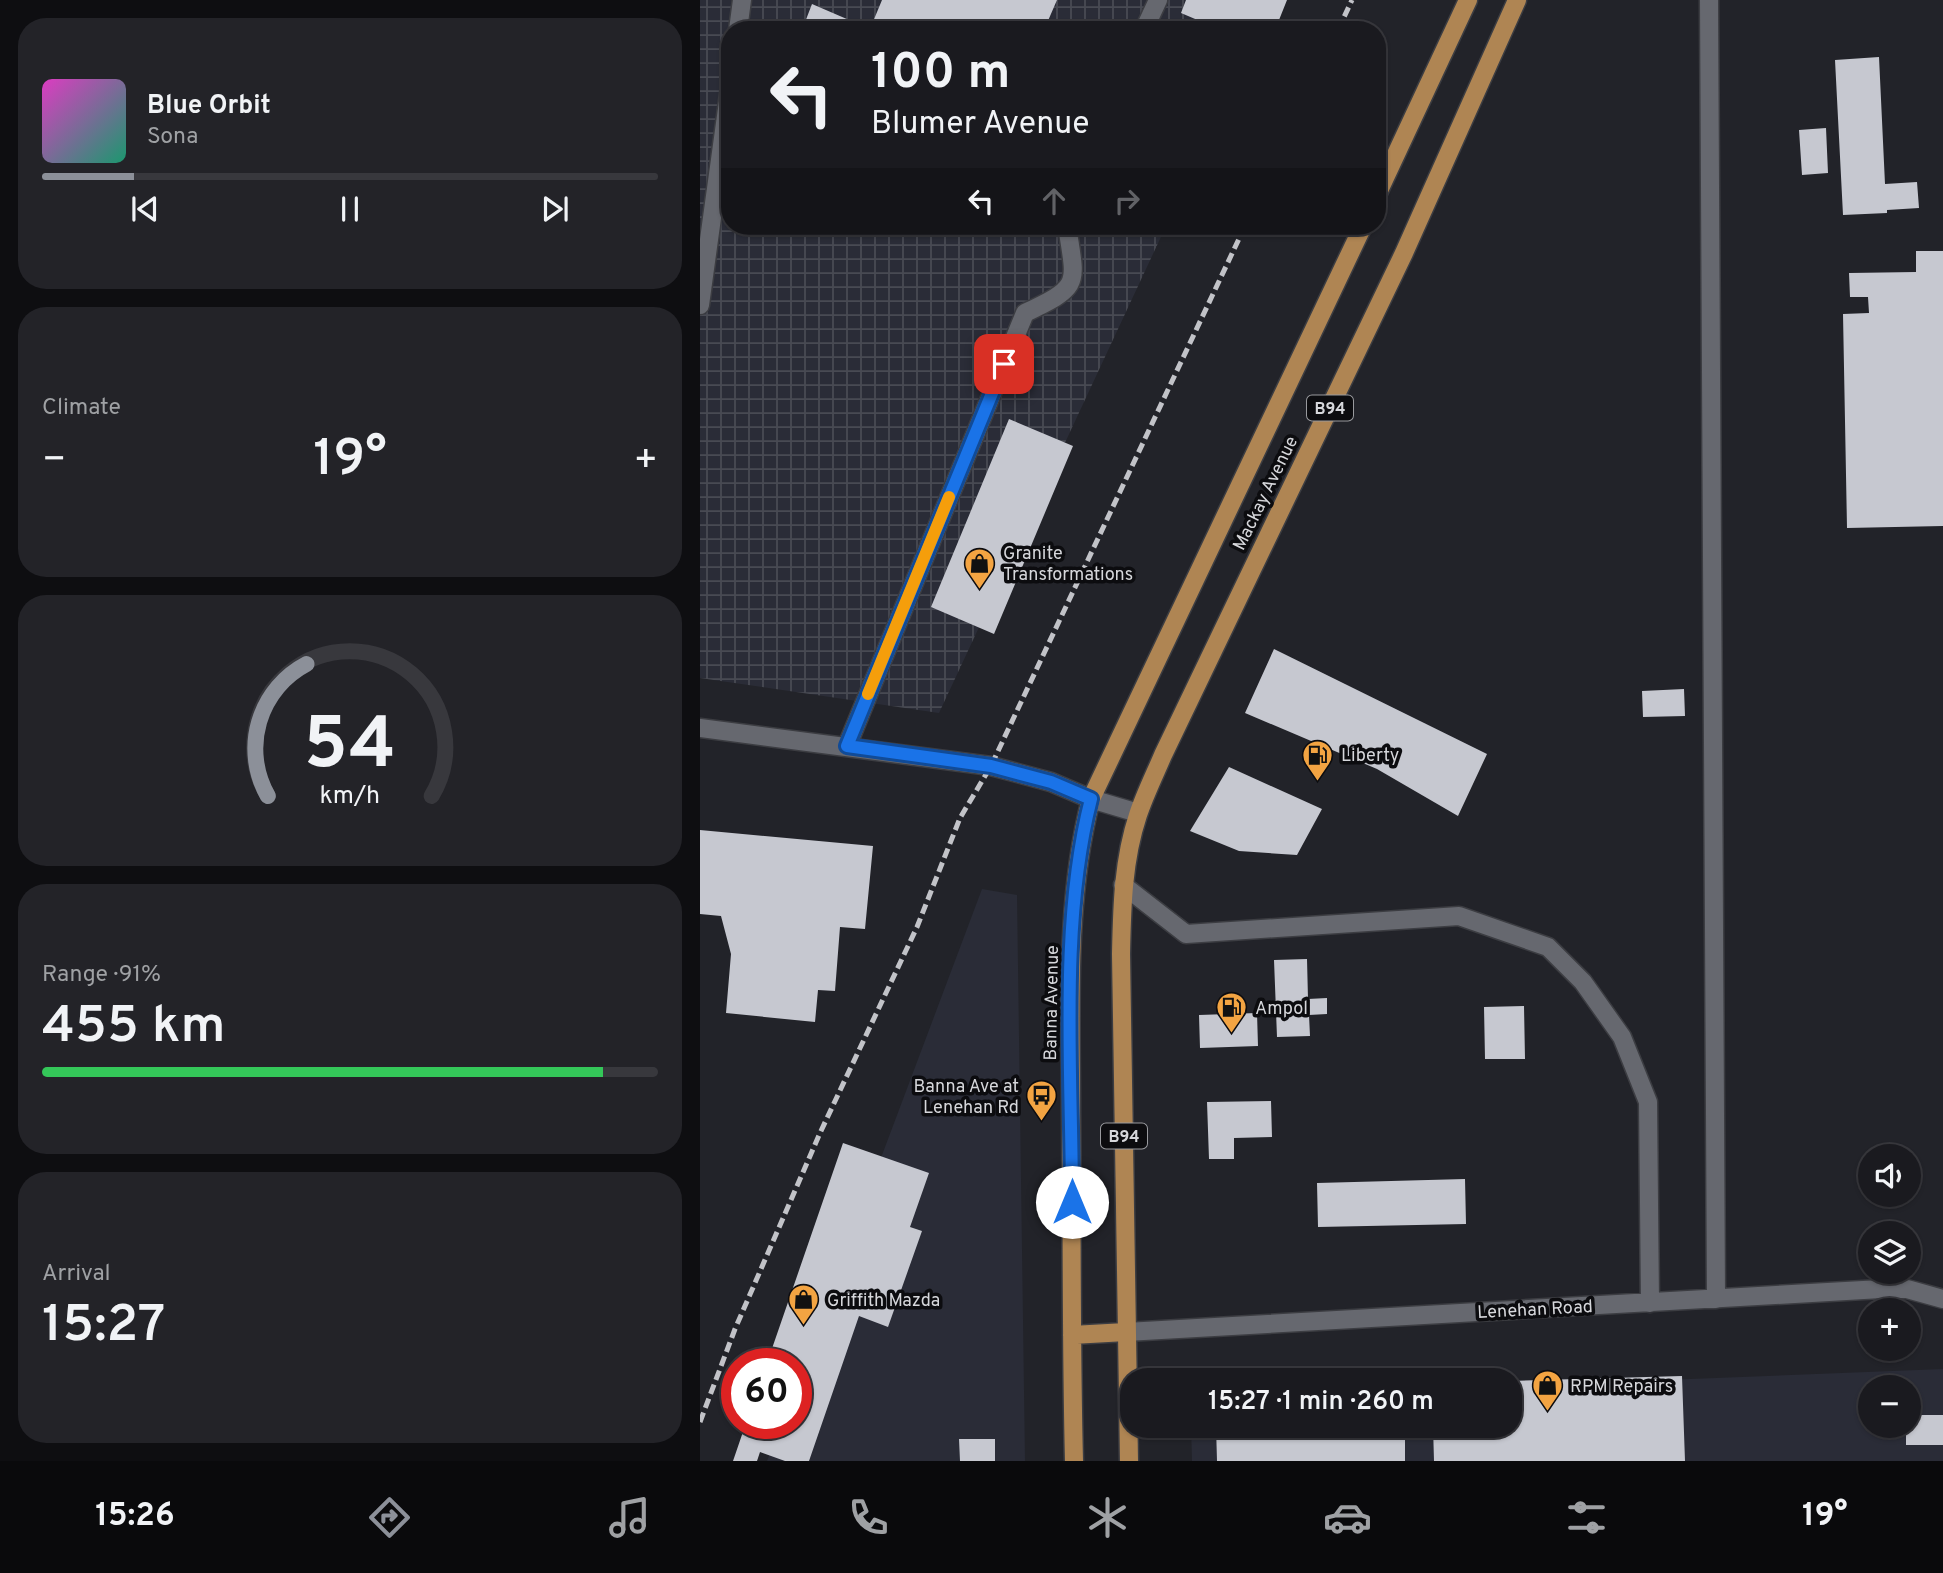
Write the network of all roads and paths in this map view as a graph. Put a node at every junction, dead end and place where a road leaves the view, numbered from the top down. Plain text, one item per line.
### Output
1 (742, 0) edge
2 (1158, 0) edge
3 (1468, 0) edge
4 (1517, 0) edge
5 (1709, 0) edge
6 (739, 21) edge
7 (1148, 21) edge
8 (721, 152) edge
9 (1386, 176) edge
10 (1069, 235) edge
11 (1359, 235) edge
12 (700, 305) edge
13 (700, 728) edge
14 (847, 746) junction
15 (1091, 799) junction
16 (1138, 813) junction
17 (1123, 885) junction
18 (1716, 1299) junction
19 (1943, 1299) edge
20 (1650, 1303) junction
21 (1126, 1332) junction
22 (1072, 1335) junction
23 (1074, 1461) edge
24 (1129, 1461) edge

1 - 6 street
2 - 7 street
3 - 9 main road
4 - 16 main road, Mackay Avenue / B94
5 - 18 street
8 - 12 street
10 - 14 street
11 - 15 main road, Mackay Avenue / B94
13 - 14 street
14 - 15 street
15 - 16 street
15 - 22 main road, Banna Avenue / B94
16 - 17 main road, B94
17 - 20 street
17 - 21 main road, B94
18 - 19 street, Lenehan Road
18 - 20 street, Lenehan Road
20 - 21 street, Lenehan Road
21 - 22 main road
21 - 24 main road, B94
22 - 23 main road, Banna Avenue / B94

